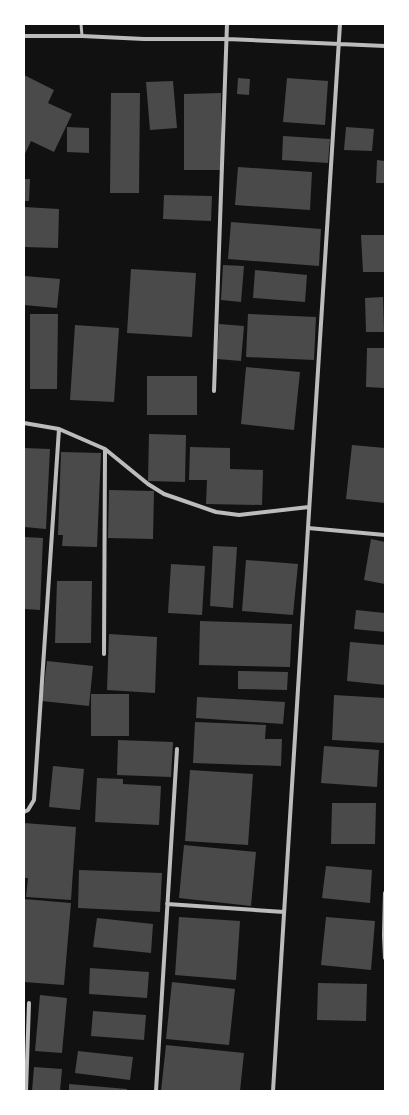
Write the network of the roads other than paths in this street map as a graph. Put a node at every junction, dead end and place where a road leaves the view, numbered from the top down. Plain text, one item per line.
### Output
1 (81, 24) edge
2 (227, 24) edge
3 (340, 24) edge
4 (24, 36) edge
5 (82, 36) junction
6 (227, 39) junction
7 (340, 44) junction
8 (385, 46) edge
9 (214, 391) dead end
10 (24, 423) edge
11 (59, 429) junction
12 (105, 449) junction
13 (309, 507) junction
14 (308, 528) junction
15 (385, 535) edge
16 (104, 654) dead end
17 (177, 749) dead end
18 (24, 812) edge
19 (385, 893) edge
20 (167, 904) junction
21 (284, 912) junction
22 (385, 958) edge
23 (29, 1003) dead end
24 (26, 1040) edge
25 (26, 1091) edge
26 (156, 1091) edge
27 (273, 1091) edge

1 - 5 lane
2 - 6 street
3 - 7 street
4 - 5 street
5 - 6 street
6 - 7 street
6 - 9 street
7 - 8 street
7 - 13 street
10 - 11 street
11 - 12 street
11 - 18 street
12 - 13 street
12 - 16 street
13 - 14 street
14 - 15 street
14 - 21 street
17 - 20 street
19 - 22 street
20 - 21 street
20 - 26 street
21 - 27 street
23 - 24 street
24 - 25 street

